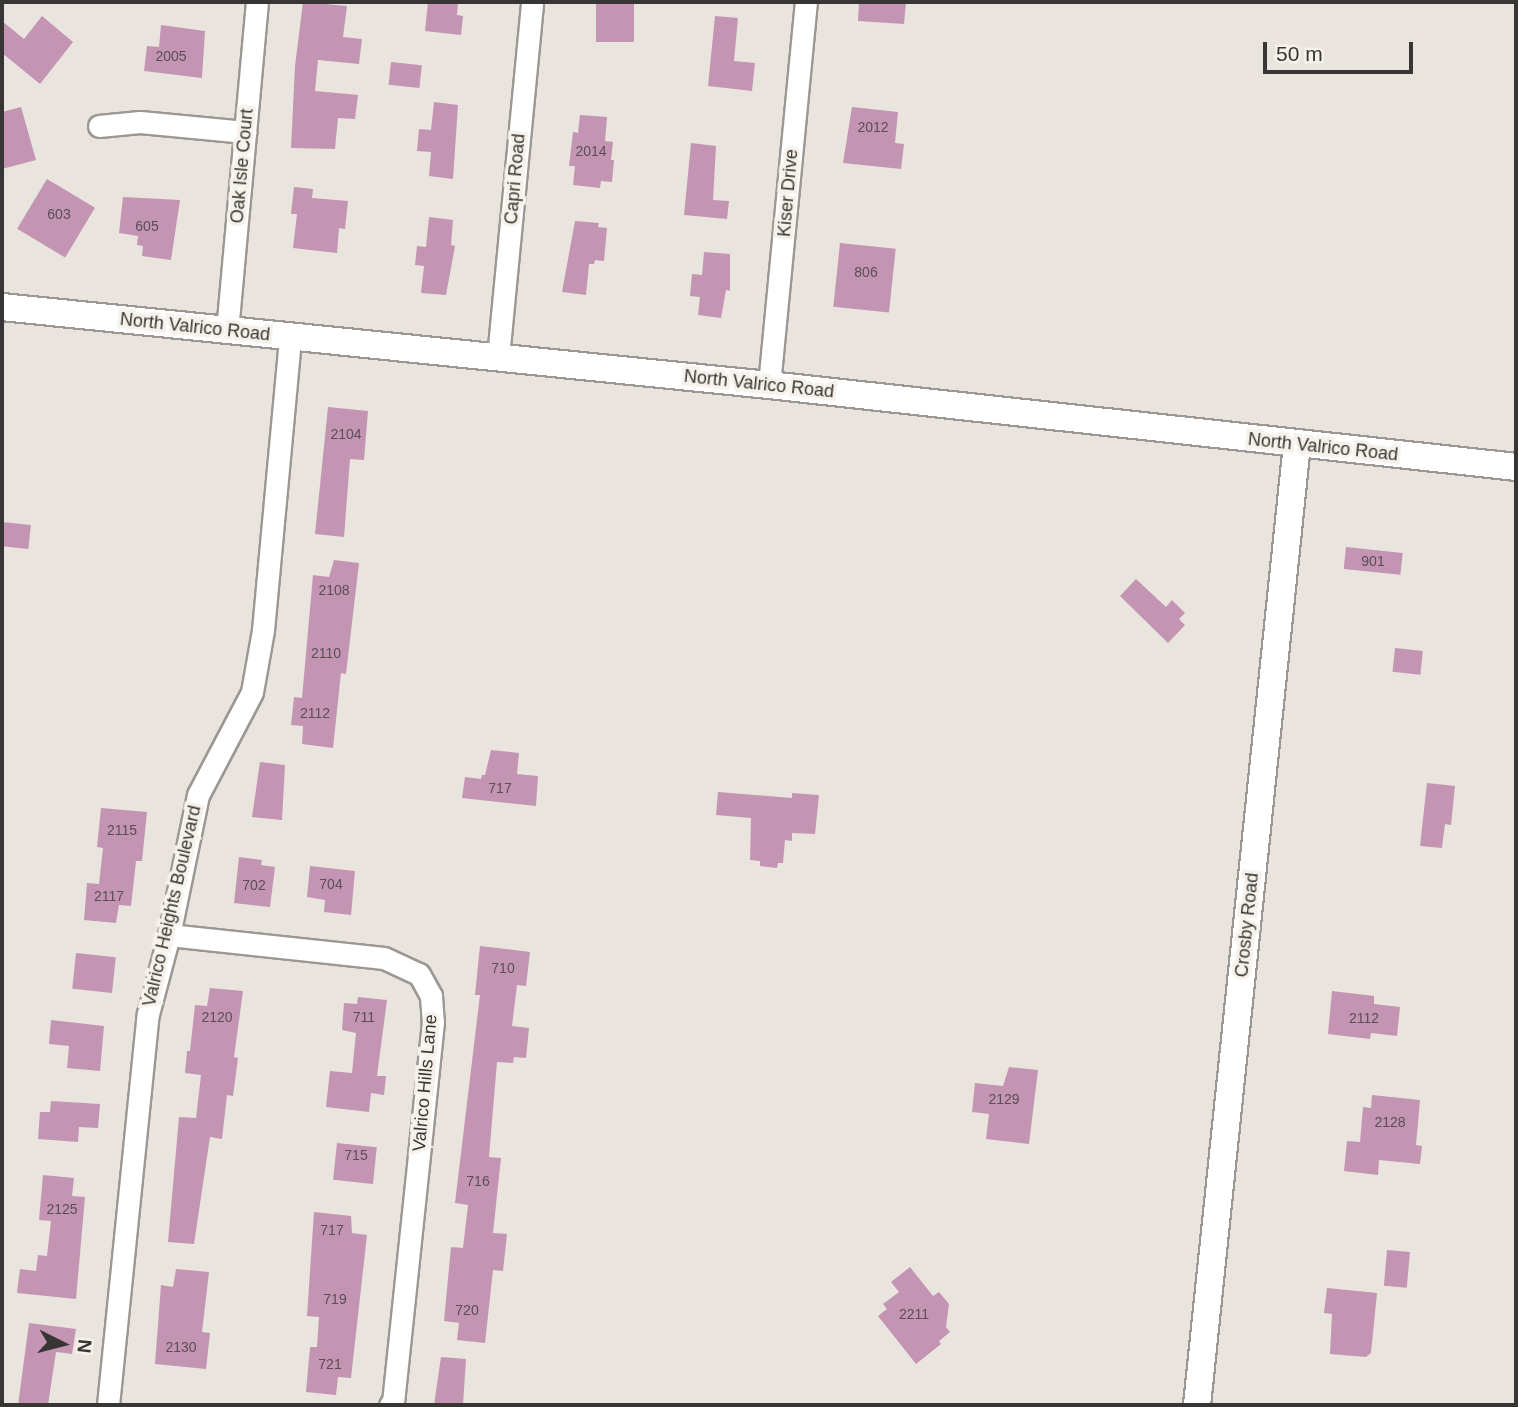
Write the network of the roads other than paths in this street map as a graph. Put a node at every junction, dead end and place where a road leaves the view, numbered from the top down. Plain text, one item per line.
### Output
1 (257, 2) edge
2 (532, 2) edge
3 (806, 2) edge
4 (99, 126) dead end
5 (246, 132) junction
6 (2, 307) edge
7 (227, 331) junction
8 (290, 337) junction
9 (498, 357) junction
10 (769, 384) junction
11 (1297, 444) junction
12 (1516, 467) edge
13 (169, 935) junction
14 (108, 1405) edge
15 (390, 1405) edge
16 (1196, 1405) edge

1 - 5 street, Oak Isle Court
2 - 9 street, Capri Road
3 - 10 street, Kiser Drive
4 - 5 street
5 - 7 street, Oak Isle Court
6 - 7 street, North Valrico Road
7 - 8 street, North Valrico Road
8 - 9 street, North Valrico Road
8 - 13 street, Valrico Heights Boulevard
9 - 10 street, North Valrico Road
10 - 11 street, North Valrico Road
11 - 12 street, North Valrico Road
11 - 16 street, Crosby Road
13 - 14 street, Valrico Heights Boulevard
13 - 15 street, Valrico Hills Lane

